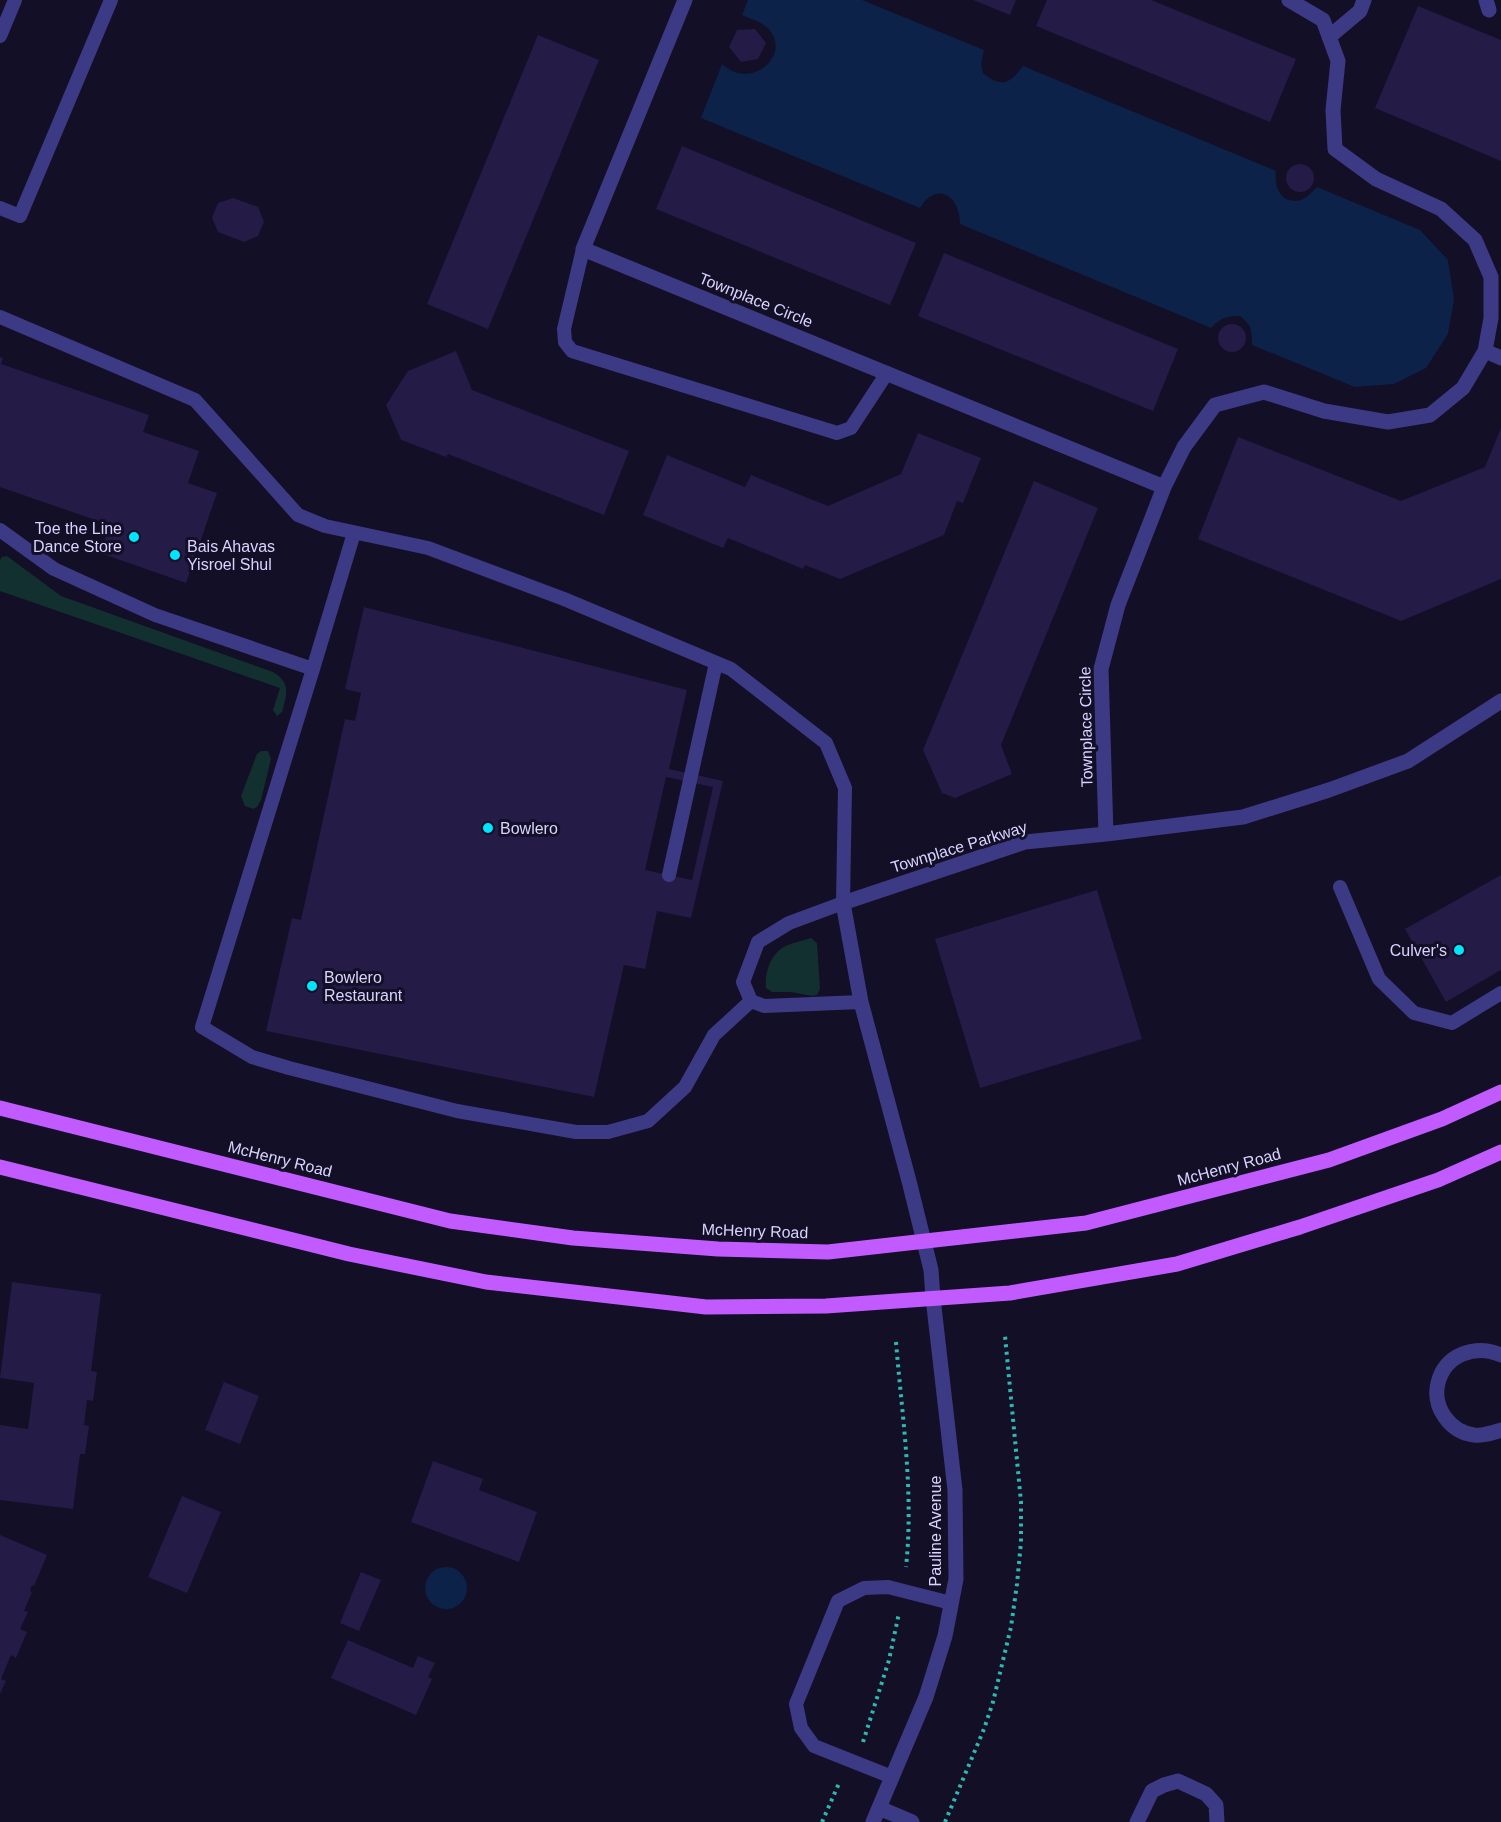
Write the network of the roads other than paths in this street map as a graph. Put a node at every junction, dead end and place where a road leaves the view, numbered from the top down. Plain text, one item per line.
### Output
1 (15, 0) edge
2 (111, 0) edge
3 (685, 0) edge
4 (1289, 0) edge
5 (1364, 0) edge
6 (0, 36) edge
7 (1329, 37) junction
8 (0, 208) edge
9 (583, 249) junction
10 (0, 317) edge
11 (1485, 351) junction
12 (1501, 358) edge
13 (887, 373) junction
14 (1164, 487) junction
15 (0, 530) edge
16 (354, 532) junction
17 (716, 663) junction
18 (314, 669) junction
19 (1501, 701) edge
20 (1106, 834) junction
21 (669, 875) dead end
22 (1340, 887) dead end
23 (843, 903) junction
24 (1501, 993) edge
25 (751, 1001) junction
26 (861, 1002) junction
27 (1501, 1092) edge
28 (0, 1108) edge
29 (1501, 1152) edge
30 (0, 1167) edge
31 (924, 1241) junction
32 (933, 1298) junction
33 (1501, 1355) edge
34 (1501, 1430) edge
35 (951, 1603) junction
36 (892, 1777) junction
37 (876, 1815) edge
38 (912, 1822) edge
39 (1137, 1822) edge
40 (1217, 1822) edge

1 - 6 lane
2 - 8 lane
3 - 9 street
4 - 7 street, Townplace Circle
5 - 7 street
7 - 11 street, Townplace Circle
9 - 13 street, Townplace Circle
9 - 13 lane
10 - 16 lane
11 - 12 street
11 - 14 street, Townplace Circle
13 - 14 street, Townplace Circle
14 - 20 street, Townplace Circle
15 - 18 lane
16 - 17 lane
16 - 18 lane
17 - 21 lane
17 - 23 lane
18 - 25 lane
19 - 20 street, Townplace Parkway
20 - 23 street, Townplace Parkway
22 - 24 lane
23 - 25 lane
23 - 26 street
25 - 26 lane
26 - 31 street
27 - 31 main road, McHenry Road
28 - 31 main road, McHenry Road
29 - 32 main road
30 - 32 main road
31 - 32 street
32 - 35 street, Pauline Avenue
33 - 34 street
35 - 36 street, Pauline Avenue
35 - 36 lane
36 - 37 street, Pauline Avenue
37 - 38 street
39 - 40 street

